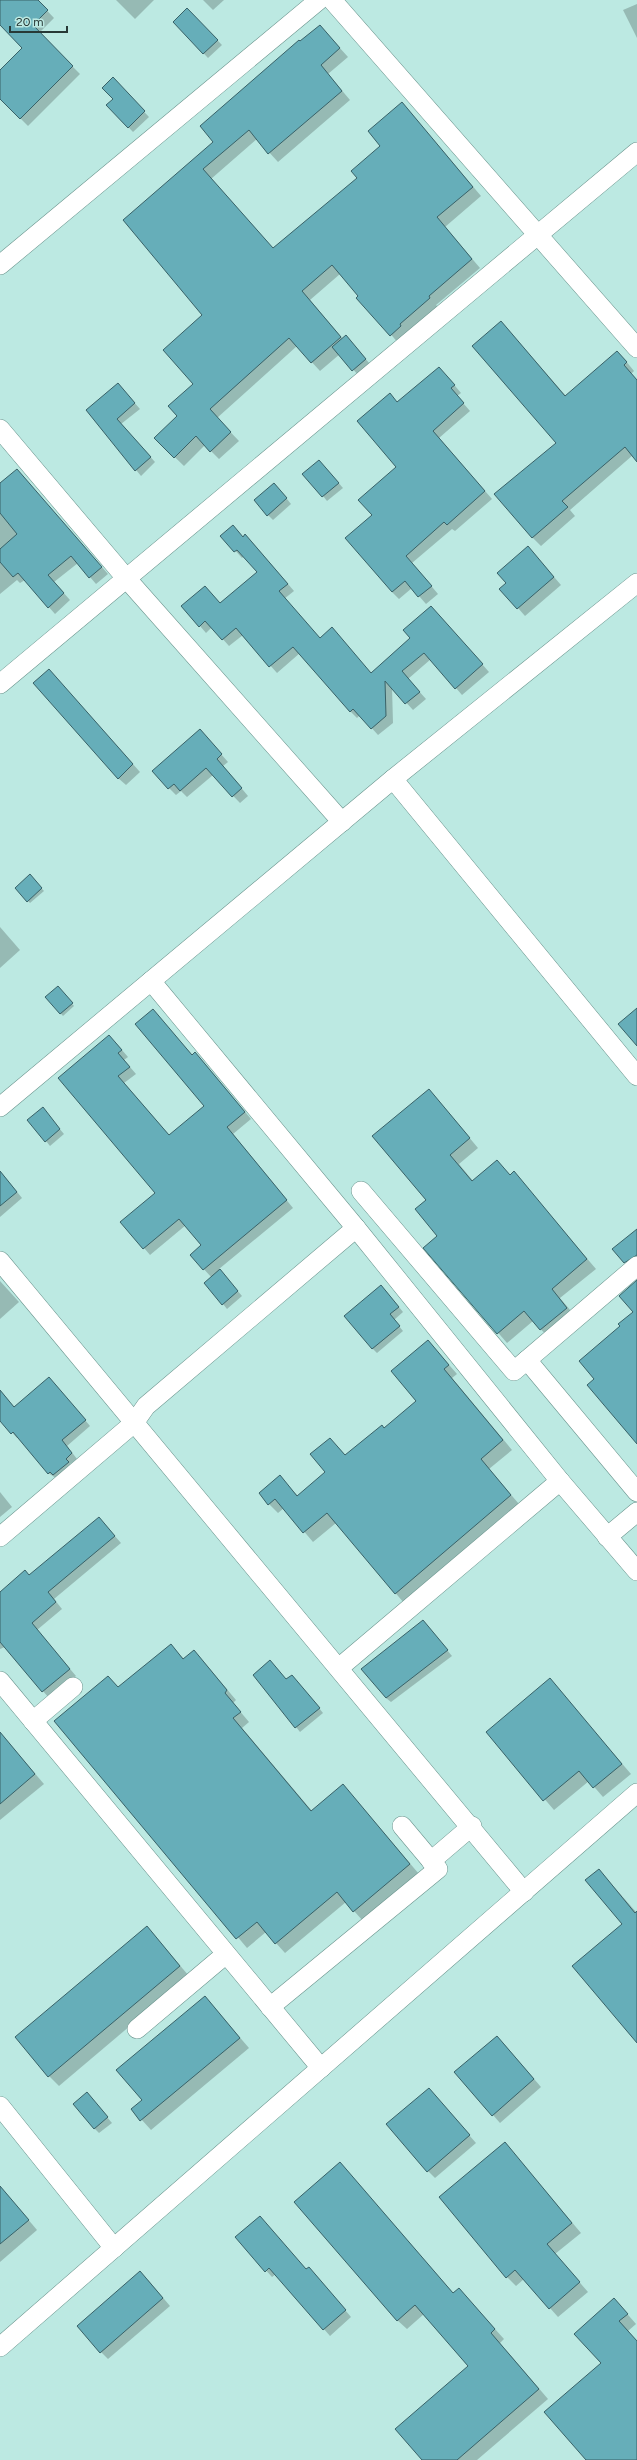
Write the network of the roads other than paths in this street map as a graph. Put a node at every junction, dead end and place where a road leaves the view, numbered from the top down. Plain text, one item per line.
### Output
1 (319, 0) edge
2 (332, 0) edge
3 (637, 152) edge
4 (539, 235) junction
5 (0, 265) edge
6 (637, 348) edge
7 (0, 429) edge
8 (126, 578) junction
9 (637, 583) edge
10 (0, 684) edge
11 (393, 779) junction
12 (342, 822) junction
13 (151, 980) junction
14 (637, 1076) edge
15 (0, 1107) edge
16 (361, 1191) dead end
17 (356, 1228) junction
18 (0, 1261) edge
19 (637, 1266) edge
20 (527, 1360) junction
21 (134, 1424) junction
22 (560, 1481) junction
23 (637, 1492) edge
24 (637, 1512) edge
25 (0, 1537) edge
26 (607, 1537) junction
27 (637, 1571) edge
28 (340, 1667) junction
29 (0, 1681) edge
30 (73, 1687) dead end
31 (34, 1721) junction
32 (637, 1793) edge
33 (402, 1826) dead end
34 (472, 1826) junction
35 (432, 1861) junction
36 (524, 1892) junction
37 (226, 1954) junction
38 (270, 2007) junction
39 (137, 2029) dead end
40 (321, 2068) junction
41 (0, 2106) edge
42 (114, 2248) junction
43 (0, 2347) edge

1 - 5 street
2 - 4 street
3 - 4 street
4 - 6 street
4 - 8 street
7 - 8 street
8 - 10 street
8 - 12 street
9 - 11 street
11 - 12 street
11 - 14 street
12 - 13 street
13 - 15 street
13 - 17 street
16 - 20 street
17 - 21 street
17 - 22 street
18 - 21 street
19 - 20 street
20 - 23 street
21 - 25 street
21 - 28 street
22 - 26 street
22 - 28 street
24 - 26 street
26 - 27 street
28 - 34 street
29 - 31 street
30 - 31 street
31 - 37 street
32 - 36 street
33 - 35 street
34 - 35 street
34 - 36 street
35 - 38 street
36 - 40 street
37 - 38 street
37 - 39 street
38 - 40 street
40 - 42 street
41 - 42 street
42 - 43 street

